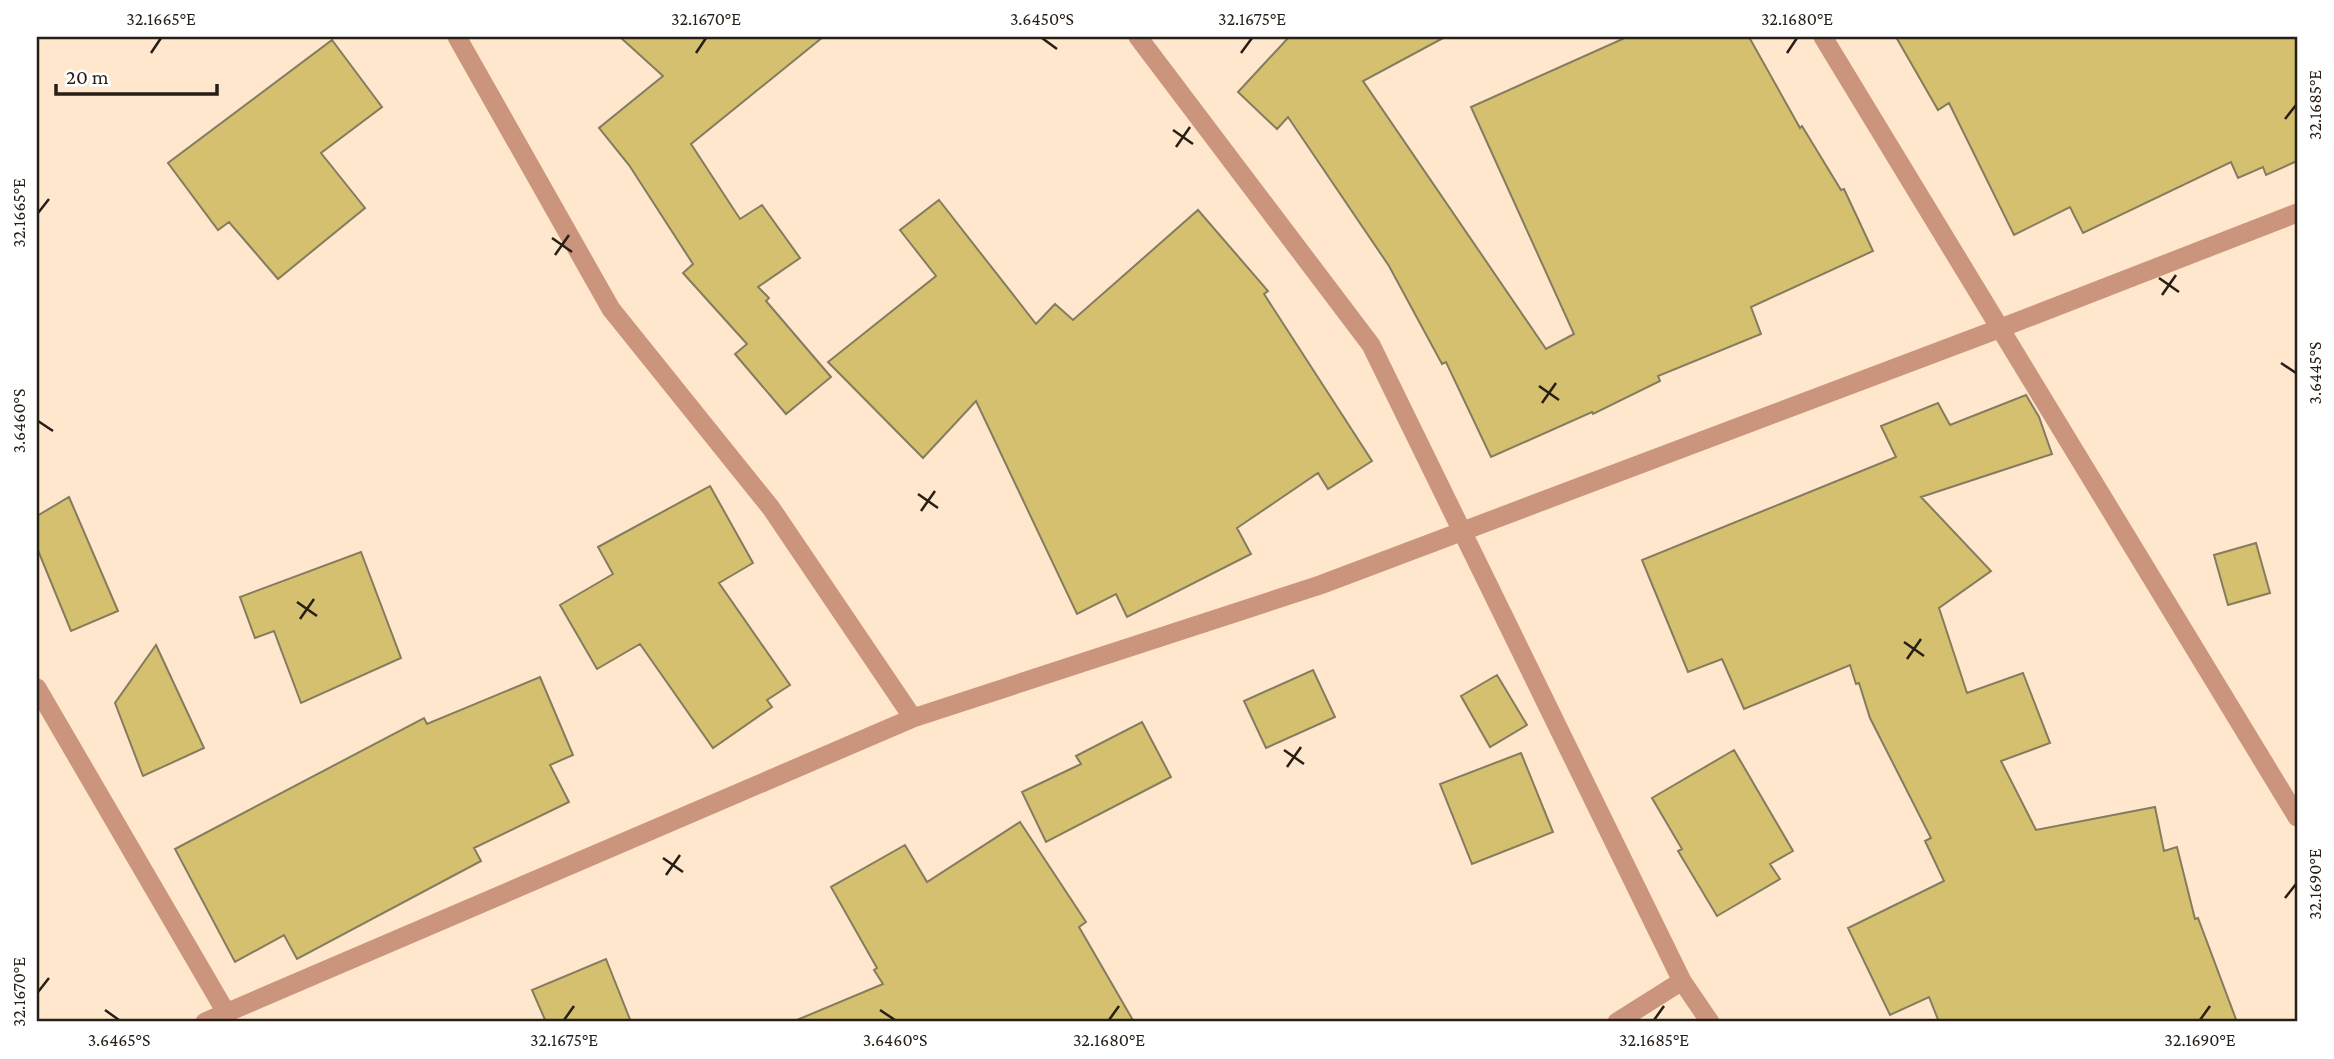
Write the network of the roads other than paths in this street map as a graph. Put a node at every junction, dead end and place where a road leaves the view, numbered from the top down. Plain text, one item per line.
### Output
1 (457, 37) edge
2 (1138, 37) edge
3 (1823, 37) edge
4 (2297, 213) edge
5 (2001, 328) junction
6 (1462, 532) junction
7 (37, 688) edge
8 (913, 718) junction
9 (2297, 817) edge
10 (1682, 981) junction
11 (228, 1014) junction
12 (205, 1022) edge
13 (1617, 1022) edge
14 (1710, 1022) edge

1 - 8 street
2 - 6 street
3 - 5 street
4 - 5 street
5 - 6 street
5 - 9 street
6 - 8 street
6 - 10 street
7 - 11 street
8 - 11 street
10 - 13 street
10 - 14 street
11 - 12 street

